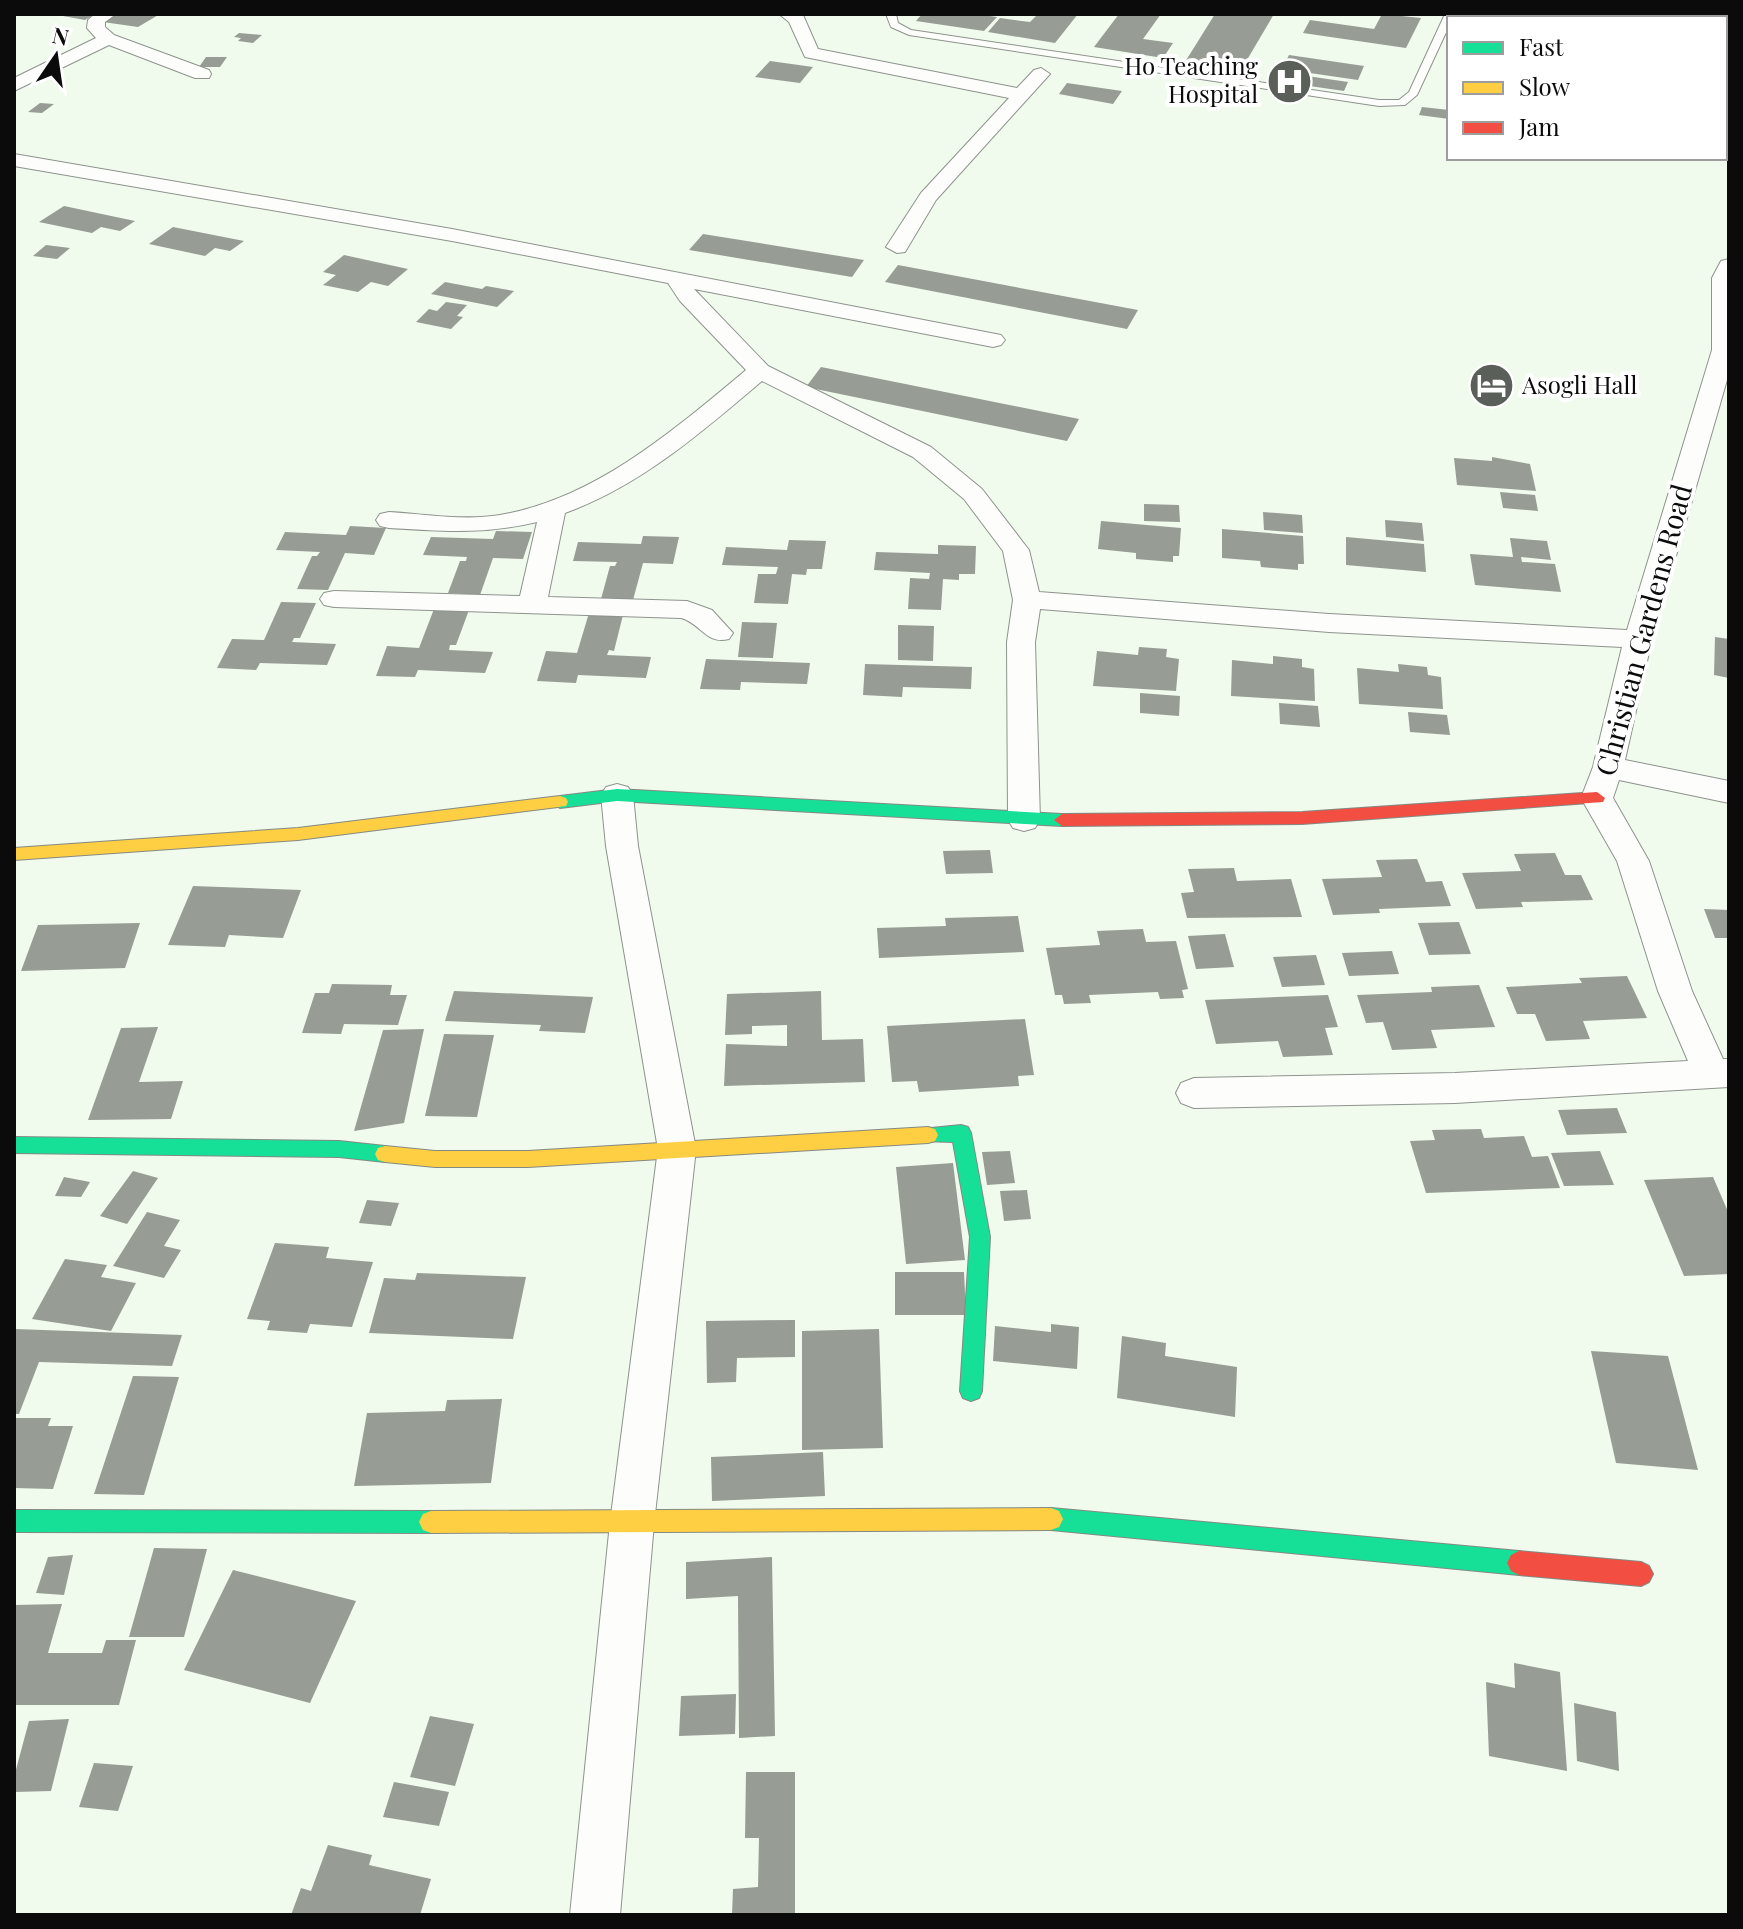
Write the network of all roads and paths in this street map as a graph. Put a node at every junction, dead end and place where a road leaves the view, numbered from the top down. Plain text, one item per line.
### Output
1 (107, 14) edge
2 (788, 14) edge
3 (891, 14) edge
4 (1447, 20) edge
5 (108, 39) junction
6 (202, 74) dead end
7 (1041, 74) dead end
8 (14, 85) edge
9 (1022, 95) junction
10 (14, 160) edge
11 (897, 247) dead end
12 (1729, 266) edge
13 (675, 278) junction
14 (993, 340) dead end
15 (760, 371) junction
16 (553, 510) junction
17 (389, 520) dead end
18 (334, 599) dead end
19 (1027, 600) junction
20 (532, 605) junction
21 (719, 633) dead end
22 (1638, 639) junction
23 (1608, 767) junction
24 (1729, 792) edge
25 (617, 795) junction
26 (1597, 798) junction
27 (1024, 820) junction
28 (14, 854) edge
29 (1720, 1073) edge
30 (1194, 1093) dead end
31 (14, 1145) edge
32 (677, 1149) junction
33 (971, 1391) dead end
34 (14, 1521) edge
35 (632, 1523) junction
36 (1641, 1574) dead end
37 (595, 1915) edge

1 - 5 street
2 - 9 street
3 - 4 lane
5 - 6 street
5 - 8 street
7 - 9 street
9 - 11 street
10 - 13 street
12 - 22 street, Christian Gardens Road
13 - 14 street
13 - 15 street
15 - 16 street
15 - 19 street
16 - 17 street
16 - 20 street
18 - 20 street
19 - 22 street
19 - 27 street
20 - 21 street
22 - 23 street, Christian Gardens Road
23 - 24 street
23 - 26 street, Christian Gardens Road
25 - 27 street
25 - 28 street
25 - 32 street
26 - 27 street
26 - 29 street, Christian Gardens Road
29 - 30 street
31 - 32 street
32 - 33 street
32 - 35 street
34 - 35 street
35 - 36 street
35 - 37 street

